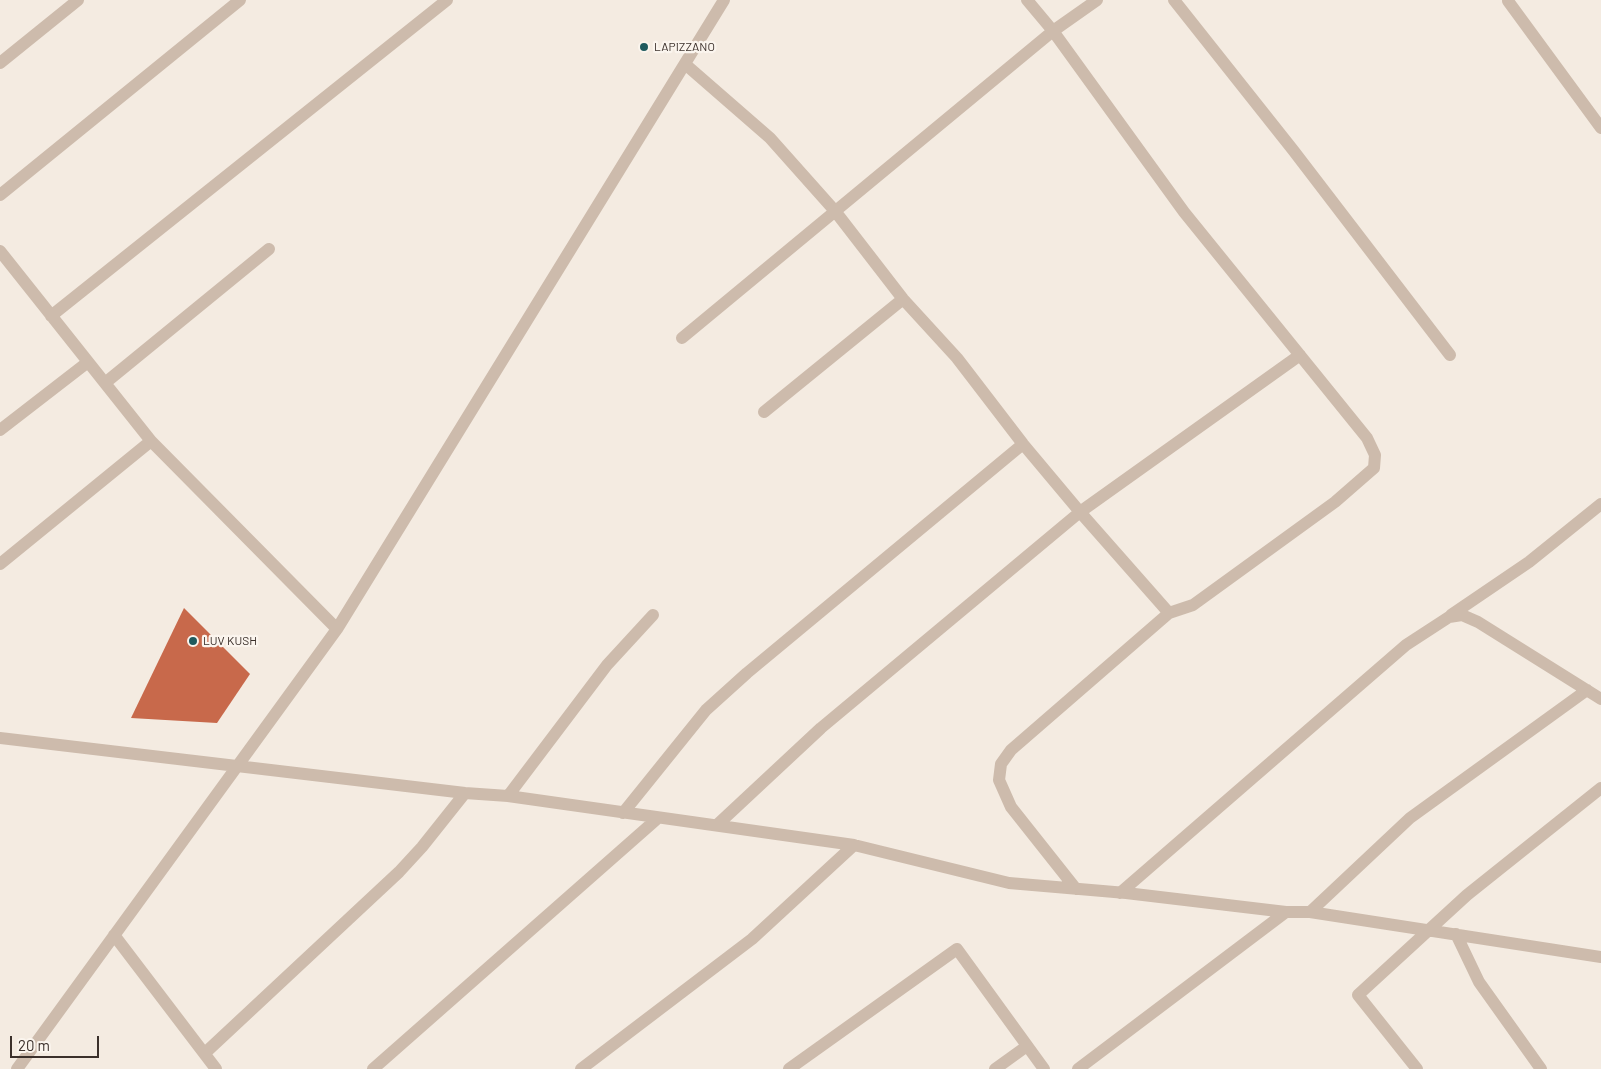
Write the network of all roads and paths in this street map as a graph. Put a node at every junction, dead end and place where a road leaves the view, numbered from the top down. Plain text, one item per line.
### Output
1 (78, 0) edge
2 (240, 0) edge
3 (447, 0) edge
4 (724, 0) edge
5 (1027, 0) edge
6 (1097, 0) edge
7 (1174, 0) edge
8 (1508, 0) edge
9 (1053, 31) junction
10 (0, 63) edge
11 (685, 64) junction
12 (1601, 128) edge
13 (0, 195) edge
14 (835, 211) junction
15 (269, 249) dead end
16 (0, 251) edge
17 (903, 299) junction
18 (51, 316) junction
19 (682, 338) dead end
20 (1300, 355) junction
21 (1450, 355) dead end
22 (88, 362) junction
23 (104, 383) junction
24 (764, 412) dead end
25 (0, 430) edge
26 (151, 441) junction
27 (1024, 444) junction
28 (1601, 504) edge
29 (1080, 512) junction
30 (0, 564) edge
31 (1169, 613) junction
32 (653, 615) dead end
33 (1449, 616) junction
34 (336, 629) junction
35 (1587, 690) junction
36 (1601, 699) edge
37 (0, 738) edge
38 (236, 766) junction
39 (1601, 788) edge
40 (465, 793) junction
41 (508, 796) junction
42 (623, 813) junction
43 (658, 818) junction
44 (717, 826) junction
45 (854, 844) junction
46 (1076, 889) junction
47 (1120, 893) junction
48 (1286, 912) junction
49 (1310, 912) junction
50 (1429, 930) junction
51 (1456, 934) junction
52 (114, 935) junction
53 (1601, 957) edge
54 (1027, 1046) junction
55 (205, 1053) junction
56 (17, 1069) edge
57 (216, 1069) edge
58 (372, 1069) edge
59 (581, 1069) edge
60 (789, 1069) edge
61 (995, 1069) edge
62 (1044, 1069) edge
63 (1078, 1069) edge
64 (1417, 1069) edge
65 (1541, 1069) edge

1 - 10 street
2 - 13 street
3 - 18 street
4 - 11 street
5 - 9 street
6 - 9 street
7 - 21 street
8 - 12 street
9 - 14 street
9 - 20 street
11 - 14 street
11 - 34 street
14 - 17 street
14 - 19 street
15 - 23 street
16 - 18 street
17 - 24 street
17 - 27 street
18 - 22 street
20 - 29 street
20 - 31 street
22 - 23 street
22 - 25 street
23 - 26 street
26 - 30 street
26 - 34 street
27 - 29 street
27 - 42 street
28 - 33 street
29 - 31 street
29 - 44 street
31 - 46 street
32 - 41 street
33 - 35 street
33 - 47 street
34 - 38 street
35 - 36 street
35 - 49 street
37 - 38 street
38 - 40 street
38 - 52 street
39 - 50 street
40 - 41 street
40 - 55 street
41 - 42 street
42 - 43 street
43 - 44 street
43 - 58 street
44 - 45 street
45 - 46 street
45 - 59 street
46 - 47 street
47 - 48 street
48 - 49 street
48 - 63 street
49 - 50 street
50 - 51 street
50 - 64 street
51 - 53 street
51 - 65 street
52 - 55 street
52 - 56 street
54 - 60 street
54 - 61 street
54 - 62 street
55 - 57 street

